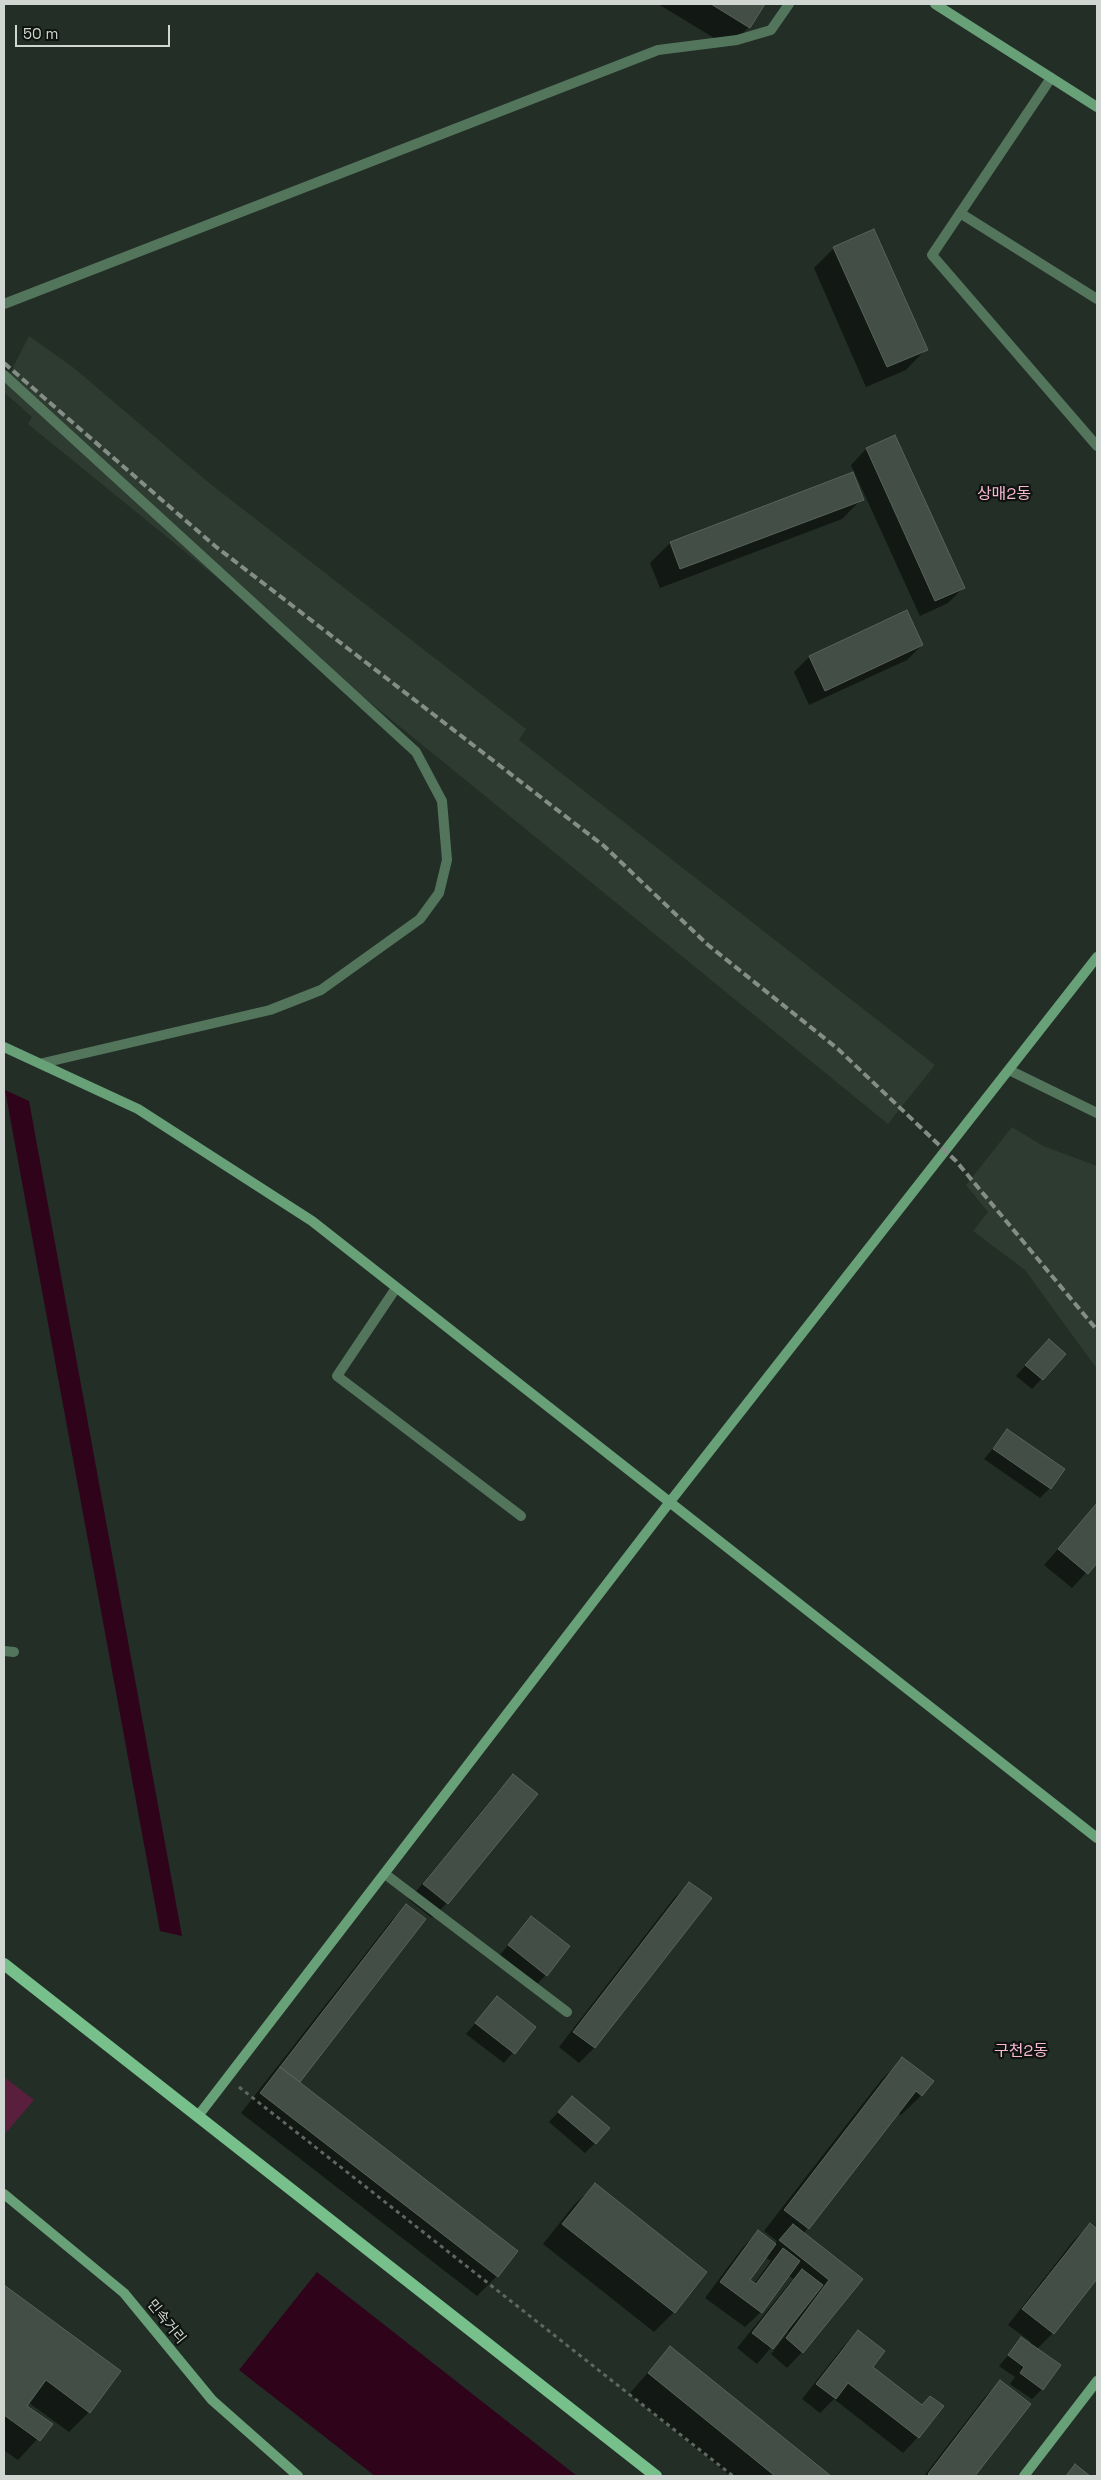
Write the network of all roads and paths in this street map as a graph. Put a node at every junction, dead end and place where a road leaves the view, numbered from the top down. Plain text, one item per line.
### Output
1 (789, 4) edge
2 (935, 4) edge
3 (1051, 78) junction
4 (1097, 107) edge
5 (960, 213) junction
6 (1097, 299) edge
7 (4, 304) edge
8 (4, 375) edge
9 (1097, 446) edge
10 (1097, 957) edge
11 (4, 1047) edge
12 (43, 1063) junction
13 (1009, 1070) junction
14 (1097, 1113) edge
15 (396, 1288) junction
16 (669, 1504) junction
17 (521, 1516) dead end
18 (1097, 1838) edge
19 (385, 1874) junction
20 (4, 1964) edge
21 (567, 2012) dead end
22 (228, 2078) junction
23 (198, 2116) junction
24 (4, 2194) edge
25 (1097, 2381) edge
26 (298, 2476) edge
27 (656, 2476) edge
28 (733, 2476) edge
29 (1024, 2476) edge

1 - 7 street
2 - 3 street
3 - 4 street
3 - 5 street
5 - 6 street
5 - 9 street
8 - 12 street
10 - 13 street
11 - 12 street
12 - 15 street
13 - 14 street
13 - 16 street
15 - 16 street
15 - 17 street
16 - 18 street
16 - 19 street
19 - 21 street
19 - 22 street
20 - 23 main road
22 - 23 street
22 - 28 path
23 - 27 main road
24 - 26 street, 민속거리
25 - 29 street

